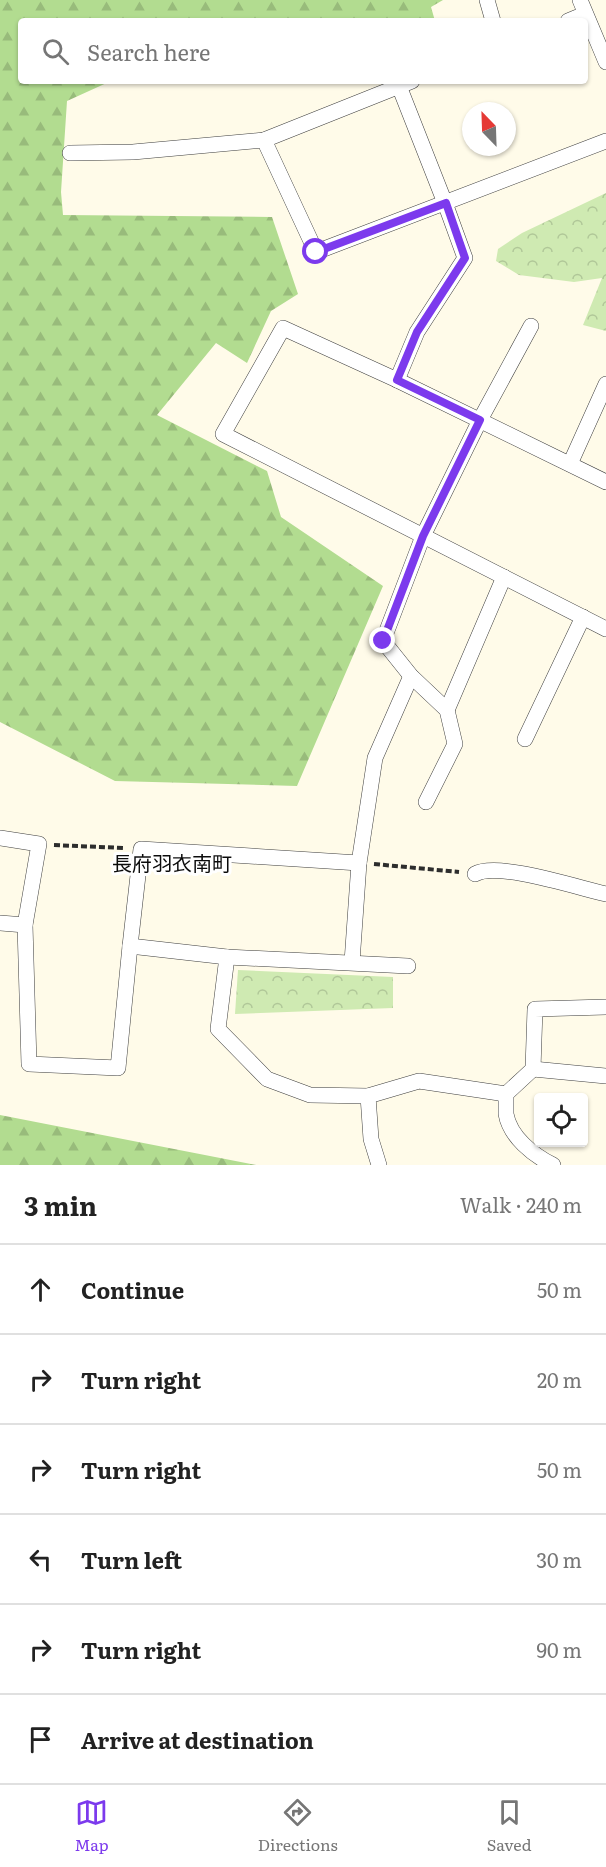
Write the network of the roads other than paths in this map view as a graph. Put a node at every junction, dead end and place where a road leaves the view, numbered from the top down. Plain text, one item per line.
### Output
1 (487, 0) edge
2 (583, 7) edge
3 (492, 18) edge
4 (571, 18) edge
5 (588, 19) edge
6 (606, 62) edge
7 (406, 84) edge
8 (264, 140) junction
9 (606, 141) edge
10 (70, 153) dead end
11 (446, 203) junction
12 (531, 326) dead end
13 (397, 380) junction
14 (606, 384) edge
15 (480, 420) junction
16 (570, 464) junction
17 (606, 482) edge
18 (423, 536) junction
19 (504, 577) junction
20 (583, 617) junction
21 (606, 629) edge
22 (411, 676) junction
23 (447, 710) junction
24 (525, 739) dead end
25 (426, 802) dead end
26 (0, 838) edge
27 (359, 863) junction
28 (475, 874) road end
29 (606, 894) edge
30 (0, 923) edge
31 (25, 926) junction
32 (130, 946) junction
33 (227, 957) junction
34 (352, 962) junction
35 (408, 966) dead end
36 (606, 1007) edge
37 (533, 1069) junction
38 (606, 1076) edge
39 (506, 1094) junction
40 (368, 1096) junction
41 (379, 1165) edge
42 (553, 1165) edge

1 - 3 street
2 - 4 street
5 - 6 street
7 - 8 street
7 - 11 street
8 - 10 street
8 - 11 street
9 - 11 street
11 - 13 street
12 - 15 street
13 - 15 street
13 - 18 street
14 - 16 street
15 - 16 street
15 - 18 street
16 - 17 street
18 - 19 street
18 - 22 street
19 - 20 street
19 - 23 street
20 - 21 street
20 - 24 street
22 - 23 street
22 - 27 street
23 - 25 street
26 - 31 street
27 - 32 street
27 - 34 street
28 - 29 street
30 - 31 street
31 - 32 street
32 - 33 street
33 - 34 street
33 - 40 street
34 - 35 street
36 - 37 street
37 - 38 street
37 - 39 street
39 - 40 street
39 - 42 street
40 - 41 street

